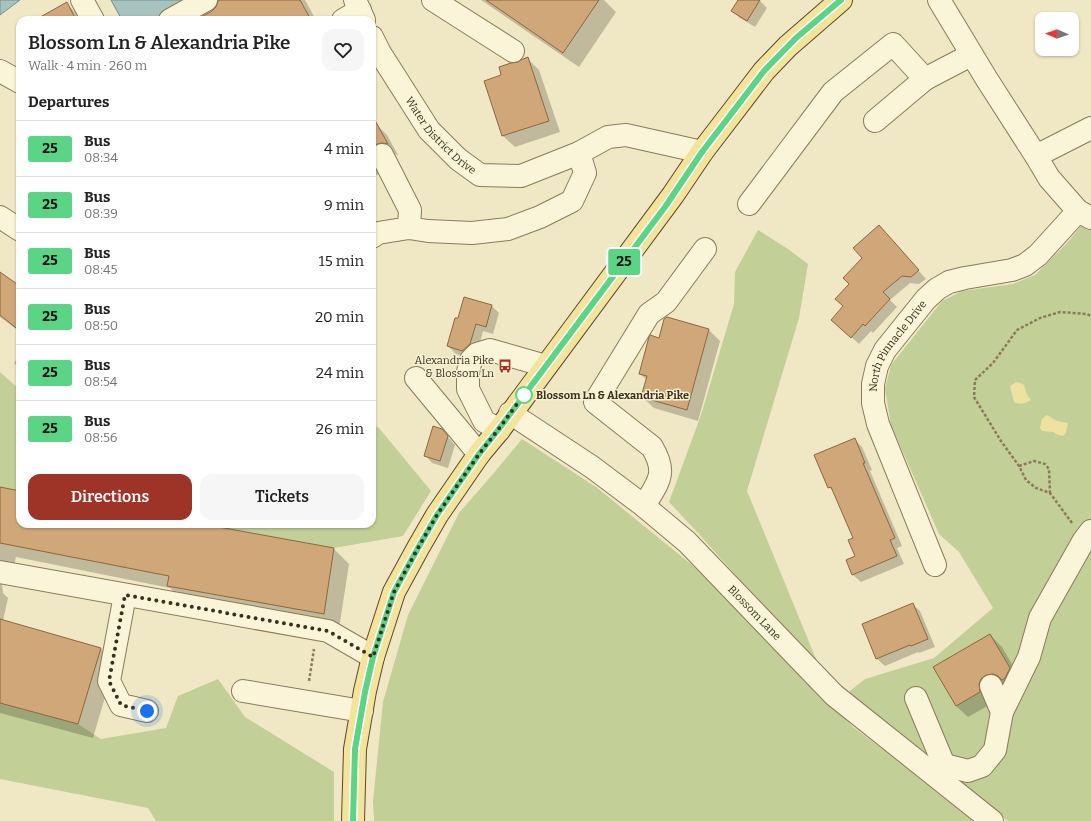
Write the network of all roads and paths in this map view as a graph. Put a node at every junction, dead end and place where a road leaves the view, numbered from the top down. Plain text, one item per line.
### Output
1 (82, 0) edge
2 (206, 0) edge
3 (433, 0) edge
4 (841, 0) edge
5 (939, 0) edge
6 (91, 16) edge
7 (177, 16) edge
8 (376, 45) edge
9 (513, 51) dead end
10 (971, 54) junction
11 (0, 71) edge
12 (925, 79) junction
13 (16, 80) edge
14 (875, 121) dead end
15 (1091, 128) edge
16 (702, 152) junction
17 (579, 153) junction
18 (382, 155) dead end
19 (1036, 156) junction
20 (750, 204) dead end
21 (1085, 215) edge
22 (0, 217) edge
23 (16, 227) edge
24 (409, 228) junction
25 (376, 231) edge
26 (705, 249) dead end
27 (1091, 316) edge
28 (546, 366) junction
29 (416, 378) dead end
30 (504, 422) junction
31 (479, 454) junction
32 (1019, 466) junction
33 (1050, 493) junction
34 (644, 506) junction
35 (1088, 536) edge
36 (936, 565) dead end
37 (0, 572) edge
38 (125, 595) junction
39 (316, 629) junction
40 (373, 657) junction
41 (991, 686) dead end
42 (243, 691) dead end
43 (916, 698) dead end
44 (306, 702) junction
45 (147, 711) dead end
46 (362, 711) junction
47 (1002, 712) junction
48 (939, 770) junction
49 (353, 821) edge
50 (992, 821) edge

1 - 6 street
2 - 7 street
3 - 9 street
4 - 16 main road
5 - 10 street
8 - 17 street, Water District Drive
10 - 12 street
10 - 19 street
11 - 13 street
12 - 14 street
12 - 20 street
15 - 19 street
16 - 17 street, Water District Drive
16 - 28 main road
17 - 24 street
18 - 24 street
19 - 21 street
21 - 36 street, North Pinnacle Drive
22 - 23 street
24 - 25 street
26 - 34 street
27 - 32 path
28 - 30 main road
28 - 30 street, Blossom Lane
29 - 31 street
30 - 31 main road
30 - 34 street, Blossom Lane
31 - 40 main road
32 - 33 path
32 - 33 path
33 - 35 path
34 - 48 street, Blossom Lane
35 - 47 street
37 - 38 street
38 - 39 street
38 - 45 street
39 - 40 street
39 - 44 path
40 - 46 main road
41 - 47 street
42 - 44 street
43 - 48 street
44 - 46 street
46 - 49 main road
47 - 48 street
48 - 50 street, Blossom Lane

